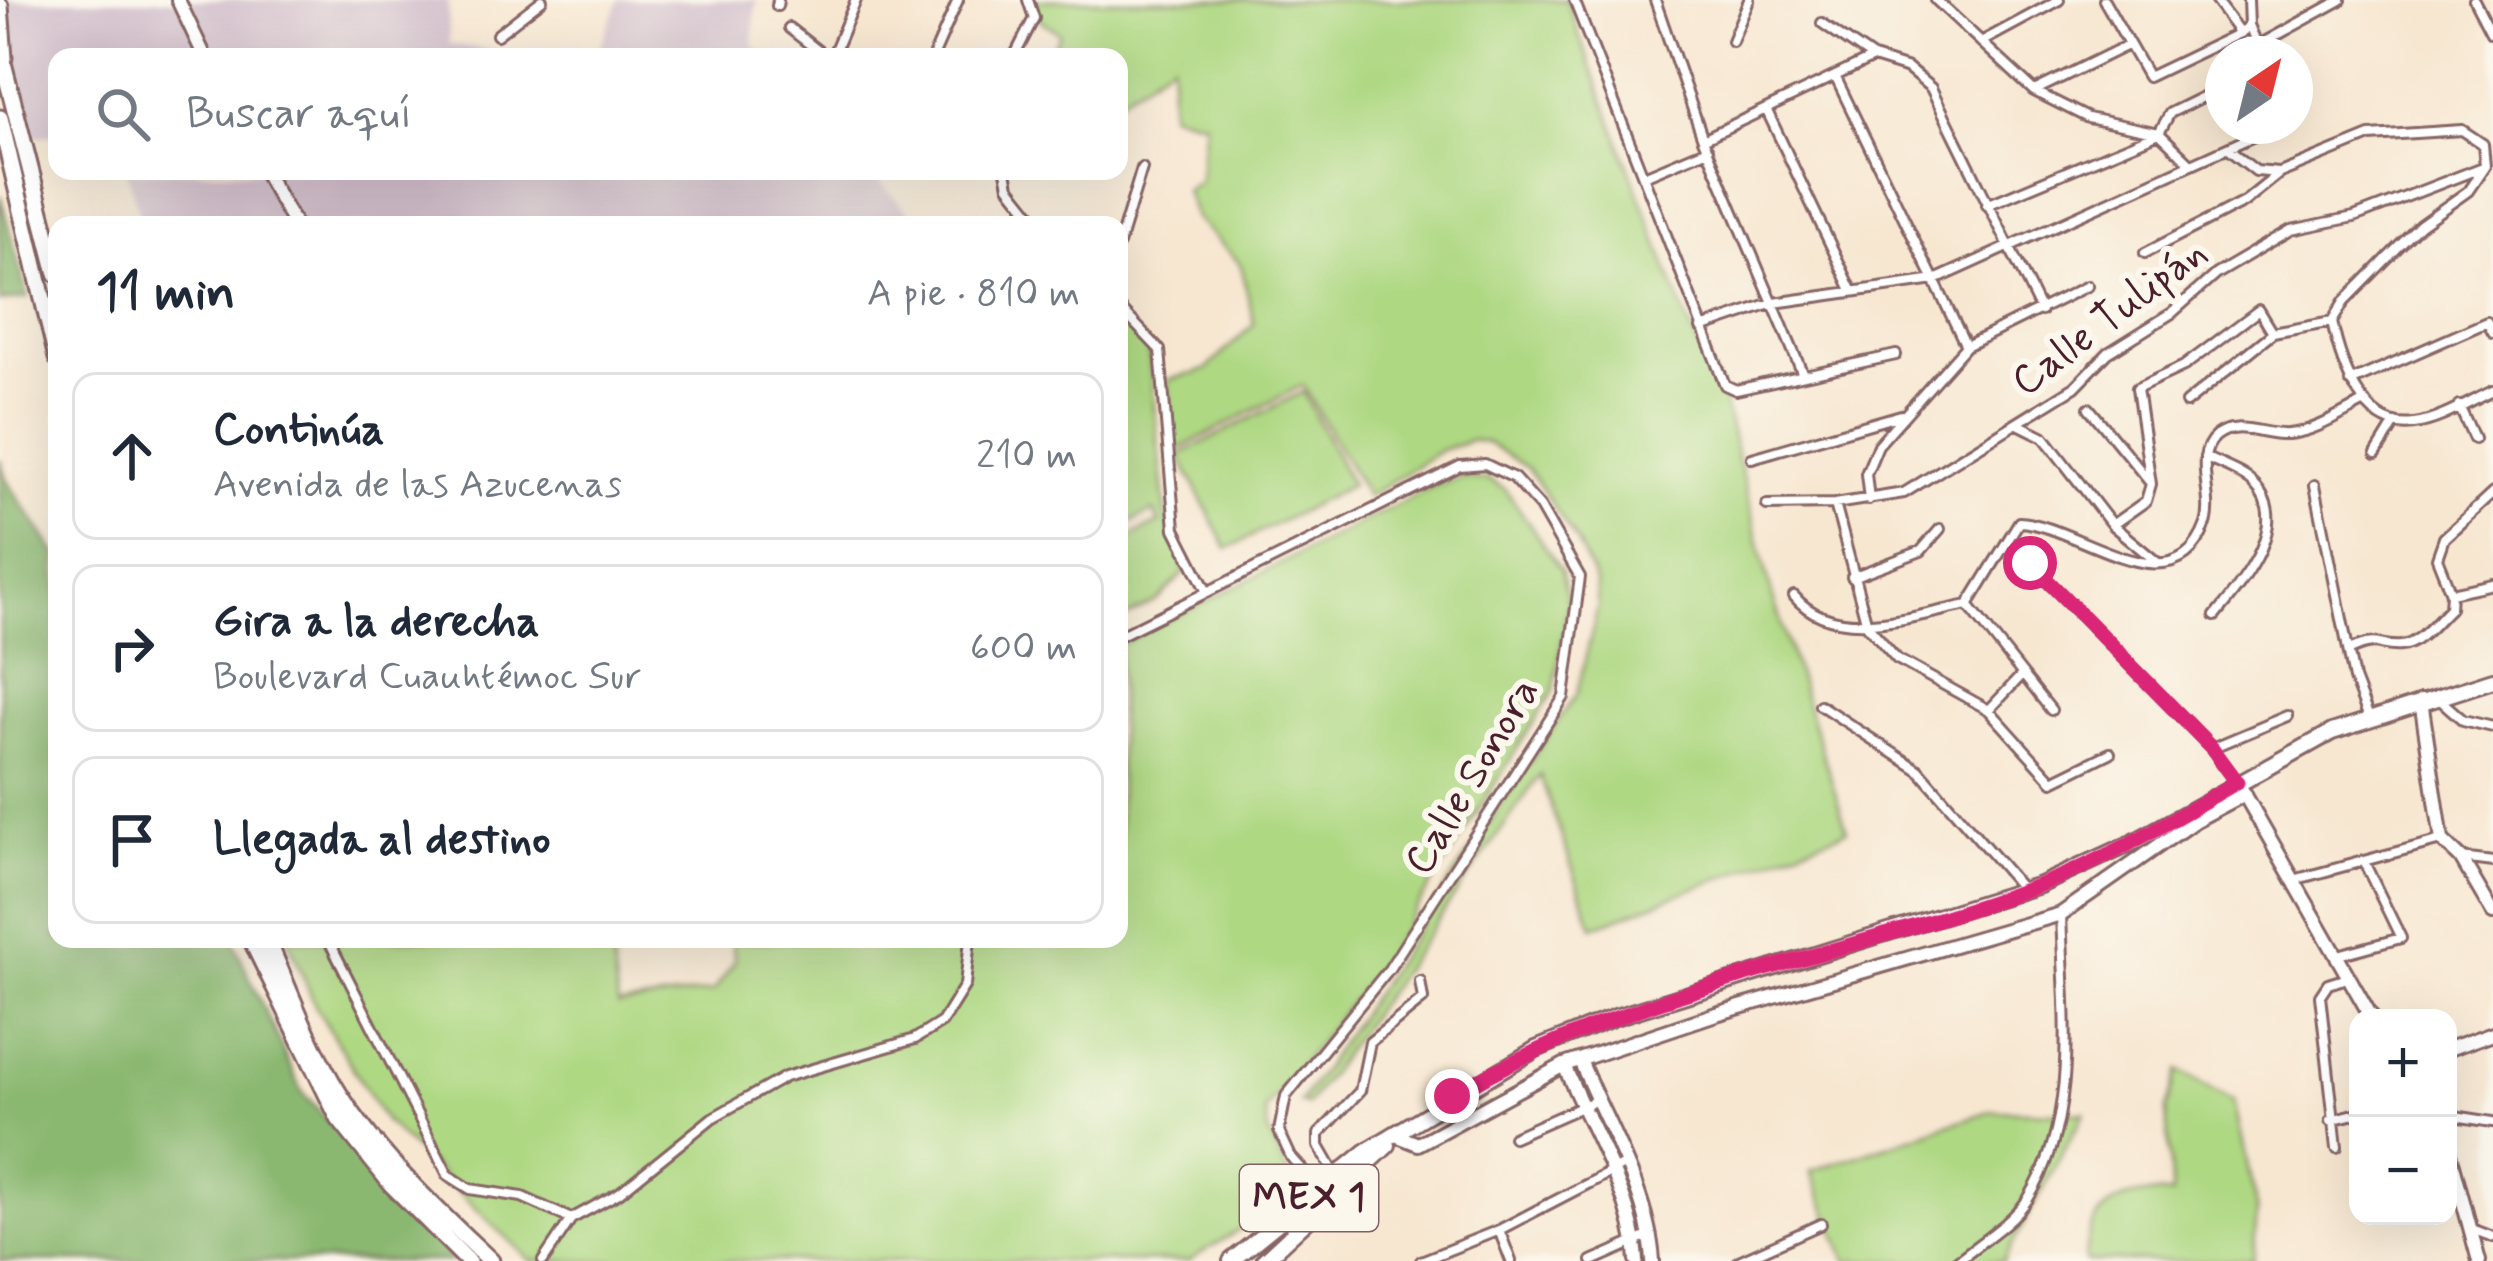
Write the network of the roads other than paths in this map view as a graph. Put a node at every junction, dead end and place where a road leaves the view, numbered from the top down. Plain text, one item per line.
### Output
1 (178, 0) edge
2 (542, 0) edge
3 (856, 0) edge
4 (958, 0) edge
5 (1028, 0) edge
6 (1574, 0) edge
7 (1655, 0) edge
8 (1749, 0) edge
9 (1936, 0) edge
10 (2059, 0) edge
11 (2104, 0) edge
12 (2216, 0) edge
13 (2248, 0) edge
14 (2341, 0) edge
15 (2474, 0) edge
16 (0, 6) edge
17 (1822, 23) dead end
18 (2249, 26) junction
19 (789, 28) dead end
20 (2240, 33) junction
21 (2491, 33) edge
22 (497, 35) dead end
23 (2254, 36) edge
24 (2283, 36) edge
25 (1732, 41) dead end
26 (1980, 42) junction
27 (2128, 45) junction
28 (201, 48) edge
29 (817, 48) edge
30 (833, 48) edge
31 (937, 48) edge
32 (1019, 48) edge
33 (1874, 58) junction
34 (2, 59) edge
35 (1835, 76) junction
36 (2034, 91) junction
37 (2205, 95) edge
38 (1768, 111) junction
39 (0, 118) edge
40 (2159, 133) junction
41 (1706, 144) junction
42 (2239, 144) edge
43 (2229, 149) junction
44 (2190, 163) junction
45 (2485, 166) junction
46 (1142, 168) dead end
47 (2280, 173) junction
48 (1645, 176) junction
49 (269, 180) edge
50 (1008, 180) edge
51 (1987, 205) junction
52 (290, 216) edge
53 (1033, 216) edge
54 (1127, 216) edge
55 (48, 238) edge
56 (2009, 250) junction
57 (2145, 253) dead end
58 (1935, 280) junction
59 (2087, 286) dead end
60 (1852, 290) junction
61 (1774, 303) junction
62 (2041, 311) junction
63 (1128, 316) edge
64 (48, 320) edge
65 (2332, 322) junction
66 (1701, 328) junction
67 (2273, 333) junction
68 (2493, 333) edge
69 (1966, 346) junction
70 (1897, 355) dead end
71 (1802, 373) junction
72 (2350, 382) junction
73 (2493, 391) edge
74 (2365, 402) junction
75 (2186, 403) dead end
76 (2459, 406) junction
77 (2089, 408) dead end
78 (1902, 414) junction
79 (2018, 424) junction
80 (2395, 424) junction
81 (2474, 439) dead end
82 (2376, 454) dead end
83 (2205, 457) junction
84 (1752, 458) dead end
85 (2151, 484) junction
86 (2315, 485) dead end
87 (2493, 493) edge
88 (1869, 500) junction
89 (1835, 504) junction
90 (1767, 505) dead end
91 (2112, 525) junction
92 (1940, 529) dead end
93 (2030, 563) dead end
94 (2159, 564) junction
95 (1852, 578) junction
96 (2493, 584) edge
97 (1207, 592) junction
98 (2451, 593) junction
99 (1794, 596) dead end
100 (1968, 605) junction
101 (2215, 616) dead end
102 (1867, 625) junction
103 (1128, 632) edge
104 (2352, 649) junction
105 (2020, 677) junction
106 (2493, 680) edge
107 (2429, 699) junction
108 (1820, 705) dead end
109 (1990, 710) junction
110 (2051, 710) dead end
111 (2288, 716) dead end
112 (2369, 718) junction
113 (2493, 728) edge
114 (2212, 748) junction
115 (2110, 753) dead end
116 (2241, 788) junction
117 (2443, 840) junction
118 (2461, 858) junction
119 (2364, 862) junction
120 (2493, 862) edge
121 (2297, 879) junction
122 (2024, 891) junction
123 (2493, 913) edge
124 (2061, 914) junction
125 (255, 948) edge
126 (271, 948) edge
127 (333, 948) edge
128 (969, 948) edge
129 (2336, 956) junction
130 (2347, 978) junction
131 (1420, 980) dead end
132 (2366, 1009) edge
133 (2493, 1033) edge
134 (2457, 1046) edge
135 (1580, 1060) junction
136 (1564, 1065) junction
137 (1597, 1100) junction
138 (1580, 1106) junction
139 (2349, 1115) edge
140 (2457, 1116) edge
141 (2331, 1120) junction
142 (2493, 1122) edge
143 (1513, 1137) dead end
144 (1394, 1138) junction
145 (2337, 1147) dead end
146 (1626, 1164) junction
147 (1610, 1170) junction
148 (1336, 1176) junction
149 (2457, 1180) edge
150 (1320, 1189) junction
151 (571, 1219) junction
152 (1821, 1223) dead end
153 (2470, 1228) junction
154 (1498, 1230) junction
155 (1651, 1234) junction
156 (2493, 1237) edge
157 (1636, 1241) junction
158 (1432, 1259) edge
159 (468, 1261) edge
160 (491, 1261) edge
161 (543, 1261) edge
162 (1231, 1261) edge
163 (1263, 1261) edge
164 (1421, 1261) edge
165 (1511, 1261) edge
166 (1592, 1261) edge
167 (1637, 1261) edge
168 (1653, 1261) edge
169 (1739, 1261) edge
170 (1958, 1261) edge
171 (2479, 1261) edge

1 - 28 street
2 - 22 street
3 - 30 street
4 - 31 street
5 - 32 street
6 - 48 street
7 - 41 street
8 - 25 street
9 - 26 street
10 - 26 street
11 - 27 street
12 - 20 street
13 - 18 street
14 - 24 street
15 - 21 street
16 - 34 highway
17 - 33 street
18 - 20 street
18 - 23 street
19 - 29 street
20 - 27 street
26 - 36 street
27 - 36 street
33 - 35 street
33 - 51 street
34 - 55 highway
35 - 38 street
35 - 58 street
36 - 40 street
37 - 40 street
38 - 41 street
38 - 60 street
39 - 64 highway
40 - 44 street
40 - 51 street
41 - 48 street
41 - 61 street
42 - 43 street
43 - 44 street
43 - 47 street
44 - 56 street
45 - 47 street, Calle Tulipán
45 - 65 street
45 - 79 street, Calle Tulipán
46 - 54 street
47 - 57 street, Calle Tulipán
48 - 66 street
49 - 52 street
50 - 53 street
51 - 56 street
56 - 58 street
56 - 62 street
58 - 60 street
58 - 69 street
59 - 62 street, Calle Tulipán
60 - 61 street
61 - 66 street
61 - 71 street
62 - 69 street, Calle Tulipán
63 - 97 street
65 - 67 street
65 - 72 street
66 - 71 street
67 - 75 street
67 - 85 street
68 - 72 street
69 - 78 street, Calle Tulipán
70 - 71 street
72 - 74 street
73 - 76 street
74 - 80 street
74 - 83 street
76 - 80 street
76 - 81 street
77 - 85 street
78 - 84 street
78 - 88 street, Calle Tulipán
79 - 88 street, Calle Tulipán
79 - 91 street
80 - 82 street
83 - 94 street
83 - 101 street
85 - 91 street
86 - 104 street
87 - 98 street
88 - 89 street
89 - 90 street
89 - 95 street
91 - 94 street
92 - 95 street
93 - 114 street
94 - 100 street
95 - 102 street
96 - 98 street
97 - 103 street
97 - 150 street, Calle Sonora
98 - 104 street
99 - 102 street
100 - 102 street
100 - 105 street
102 - 109 street
104 - 112 street
105 - 109 street
105 - 110 street
106 - 107 main road, MEX 1
107 - 112 main road, MEX 1
107 - 113 street
107 - 117 street
108 - 122 street
109 - 115 street
111 - 114 street
112 - 116 main road, MEX 1
114 - 116 street
116 - 121 street
116 - 122 main road, MEX 1
116 - 124 street
117 - 118 street
117 - 119 street
118 - 120 street
118 - 123 street
119 - 121 street
119 - 129 street
121 - 129 street
122 - 144 main road, MEX 1
124 - 135 street
124 - 170 street
125 - 159 highway
126 - 160 highway
127 - 151 street
128 - 151 street
129 - 130 street
130 - 132 street
130 - 141 street
131 - 148 street
133 - 134 street
135 - 136 street
135 - 137 street
136 - 138 street
136 - 144 street
137 - 138 street
137 - 146 street
138 - 143 street
138 - 147 street
139 - 141 street
140 - 142 street
141 - 145 street
144 - 148 main road, MEX 1
144 - 163 main road, MEX 1
146 - 147 street
146 - 155 street
147 - 154 street
147 - 157 street
148 - 150 main road, MEX 1
149 - 153 street
150 - 162 main road, MEX 1
151 - 161 street
152 - 169 street
153 - 156 street
153 - 171 street
154 - 158 street
154 - 165 street
155 - 157 street
155 - 168 street
157 - 166 street
157 - 167 street
158 - 164 street

